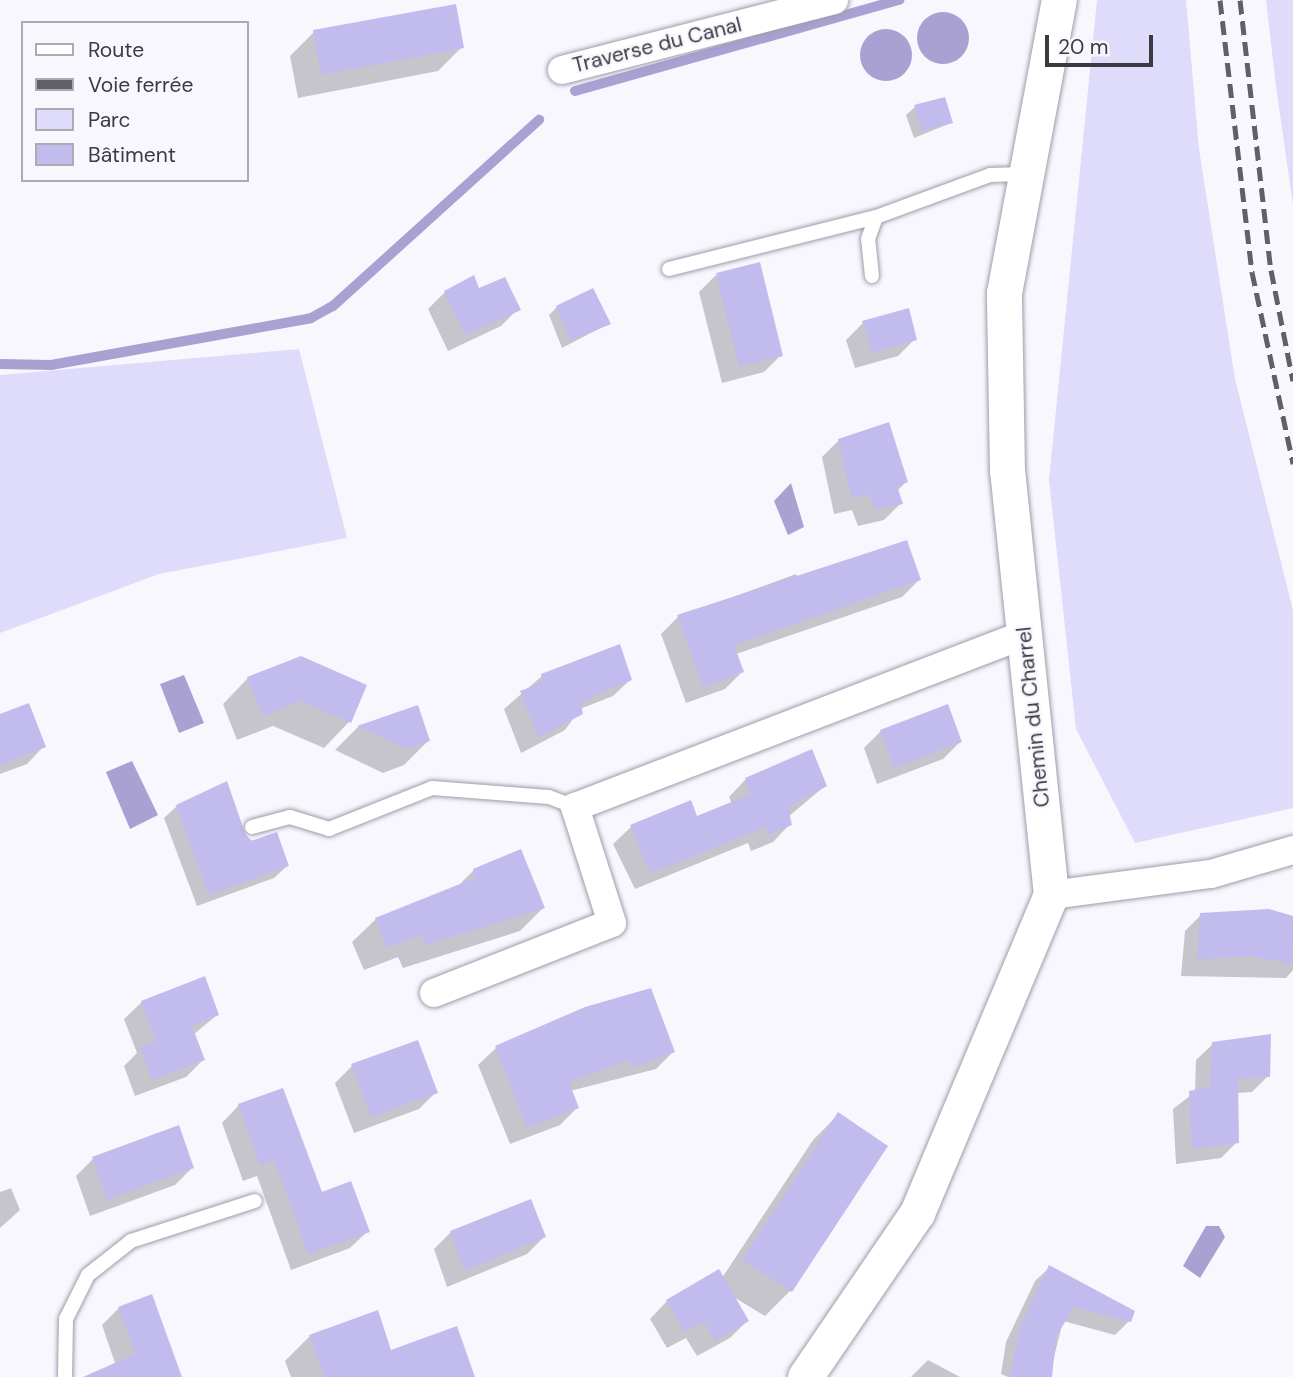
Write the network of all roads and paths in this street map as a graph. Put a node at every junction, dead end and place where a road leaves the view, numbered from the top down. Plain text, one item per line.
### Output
1 (834, 0) edge
2 (1059, 0) edge
3 (562, 70) dead end
4 (1022, 174) junction
5 (876, 217) junction
6 (668, 269) dead end
7 (872, 276) dead end
8 (1024, 635) junction
9 (575, 807) junction
10 (251, 827) dead end
11 (1293, 850) edge
12 (1051, 895) junction
13 (434, 993) dead end
14 (255, 1201) dead end
15 (65, 1377) edge
16 (806, 1377) edge

1 - 3 street, Traverse du Canal
2 - 4 street, Chemin du Charrel
4 - 5 lane
4 - 8 street, Chemin du Charrel
5 - 6 lane
5 - 7 lane
8 - 9 street
8 - 12 street, Chemin du Charrel
9 - 10 lane
9 - 13 street
11 - 12 street
12 - 16 street, Chemin du Charrel
14 - 15 lane

